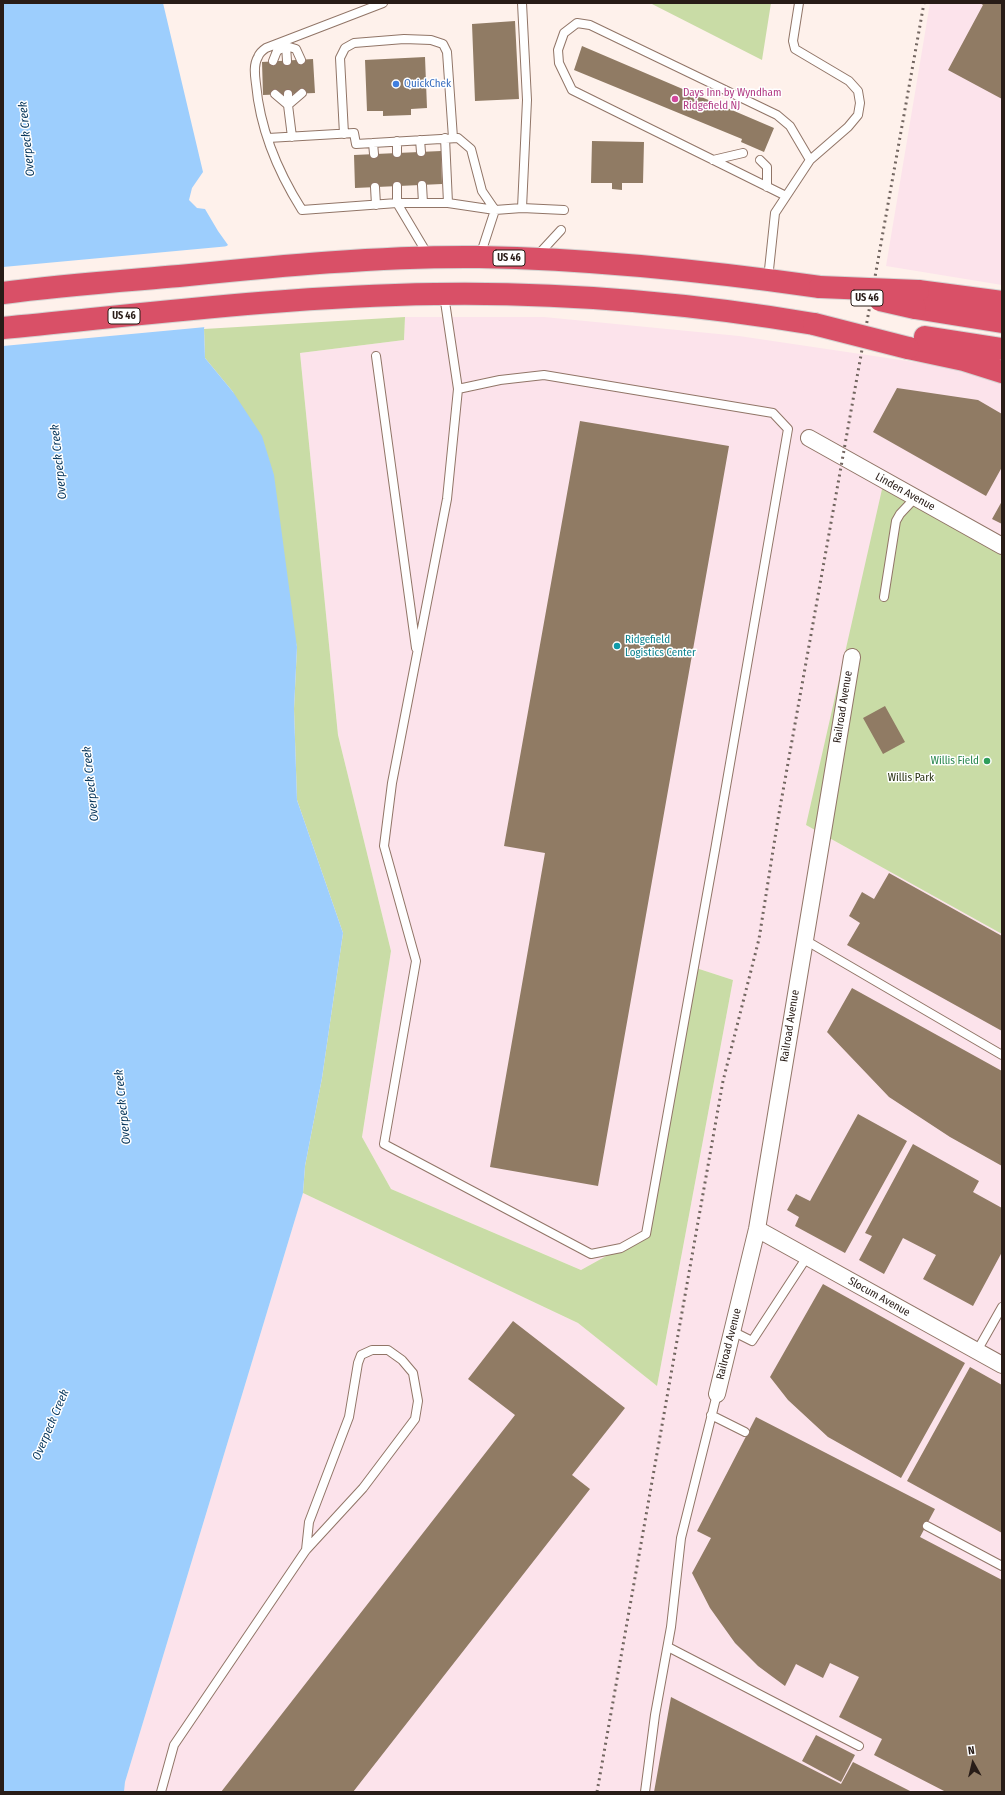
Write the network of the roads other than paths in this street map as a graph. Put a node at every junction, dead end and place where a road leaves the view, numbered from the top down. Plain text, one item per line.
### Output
1 (383, 3) edge
2 (522, 3) edge
3 (799, 3) edge
4 (286, 43) junction
5 (301, 60) dead end
6 (273, 61) dead end
7 (287, 61) dead end
8 (302, 93) dead end
9 (275, 94) dead end
10 (288, 94) dead end
11 (288, 104) junction
12 (344, 134) junction
13 (292, 137) junction
14 (268, 138) junction
15 (449, 138) junction
16 (420, 140) junction
17 (397, 141) junction
18 (374, 143) junction
19 (421, 152) dead end
20 (397, 153) dead end
21 (374, 154) dead end
22 (742, 154) dead end
23 (713, 160) junction
24 (760, 160) dead end
25 (810, 160) junction
26 (422, 185) dead end
27 (397, 186) dead end
28 (375, 187) dead end
29 (767, 187) junction
30 (786, 196) junction
31 (398, 203) junction
32 (423, 203) junction
33 (448, 203) junction
34 (376, 205) junction
35 (522, 208) junction
36 (496, 210) junction
37 (564, 210) dead end
38 (561, 230) dead end
39 (480, 257) junction
40 (430, 258) junction
41 (534, 259) junction
42 (768, 280) junction
43 (7, 292) edge
44 (444, 294) junction
45 (916, 300) junction
46 (1002, 302) edge
47 (1002, 322) edge
48 (3, 328) edge
49 (909, 342) junction
50 (1002, 349) edge
51 (376, 356) dead end
52 (1002, 372) edge
53 (458, 389) junction
54 (809, 438) dead end
55 (915, 498) junction
56 (1002, 546) edge
57 (884, 597) dead end
58 (417, 656) junction
59 (852, 657) dead end
60 (805, 940) junction
61 (1002, 1055) edge
62 (757, 1229) junction
63 (807, 1256) junction
64 (1002, 1307) edge
65 (732, 1331) junction
66 (977, 1351) junction
67 (1002, 1365) edge
68 (717, 1394) joint
69 (711, 1415) junction
70 (745, 1432) dead end
71 (927, 1526) dead end
72 (306, 1550) junction
73 (1002, 1566) edge
74 (668, 1647) junction
75 (859, 1746) dead end
76 (161, 1792) edge
77 (644, 1792) edge

1 - 4 lane
2 - 35 lane
3 - 25 lane
4 - 5 lane
4 - 6 lane
4 - 7 lane
4 - 14 lane
8 - 11 lane
9 - 11 lane
10 - 11 lane
11 - 13 lane
12 - 13 lane
12 - 15 lane
12 - 18 lane
13 - 14 lane
14 - 34 lane
15 - 16 lane
15 - 33 lane
15 - 36 lane
16 - 17 lane
16 - 19 lane
17 - 18 lane
17 - 20 lane
18 - 21 lane
22 - 23 lane
23 - 25 lane
23 - 29 lane
24 - 29 lane
25 - 30 lane
26 - 32 lane
27 - 31 lane
28 - 34 lane
29 - 30 lane
30 - 42 lane
31 - 32 lane
31 - 34 lane
31 - 40 lane
32 - 33 lane
33 - 36 lane
35 - 36 lane
35 - 37 lane
36 - 39 lane
38 - 41 lane
39 - 40 highway, US 46
39 - 41 highway, US 46
40 - 43 highway, US 46
41 - 42 highway, US 46
42 - 45 highway, US 46, bridge
44 - 48 highway, US 46
44 - 49 highway, US 46, bridge
44 - 53 lane
45 - 46 highway
45 - 47 highway
49 - 50 highway
49 - 52 highway
51 - 58 lane
53 - 58 lane
53 - 58 lane
54 - 55 street, Linden Avenue
55 - 56 street, Linden Avenue
55 - 57 lane
59 - 60 street, Railroad Avenue
60 - 61 lane
60 - 62 street, Railroad Avenue
62 - 63 street, Slocum Avenue
62 - 65 street, Railroad Avenue
63 - 65 lane
63 - 66 street, Slocum Avenue
64 - 66 lane
65 - 68 street, Railroad Avenue
66 - 67 street, Slocum Avenue
68 - 69 lane
69 - 70 lane
69 - 74 lane
71 - 73 lane
72 - 72 lane
72 - 76 lane
74 - 75 lane
74 - 77 lane

